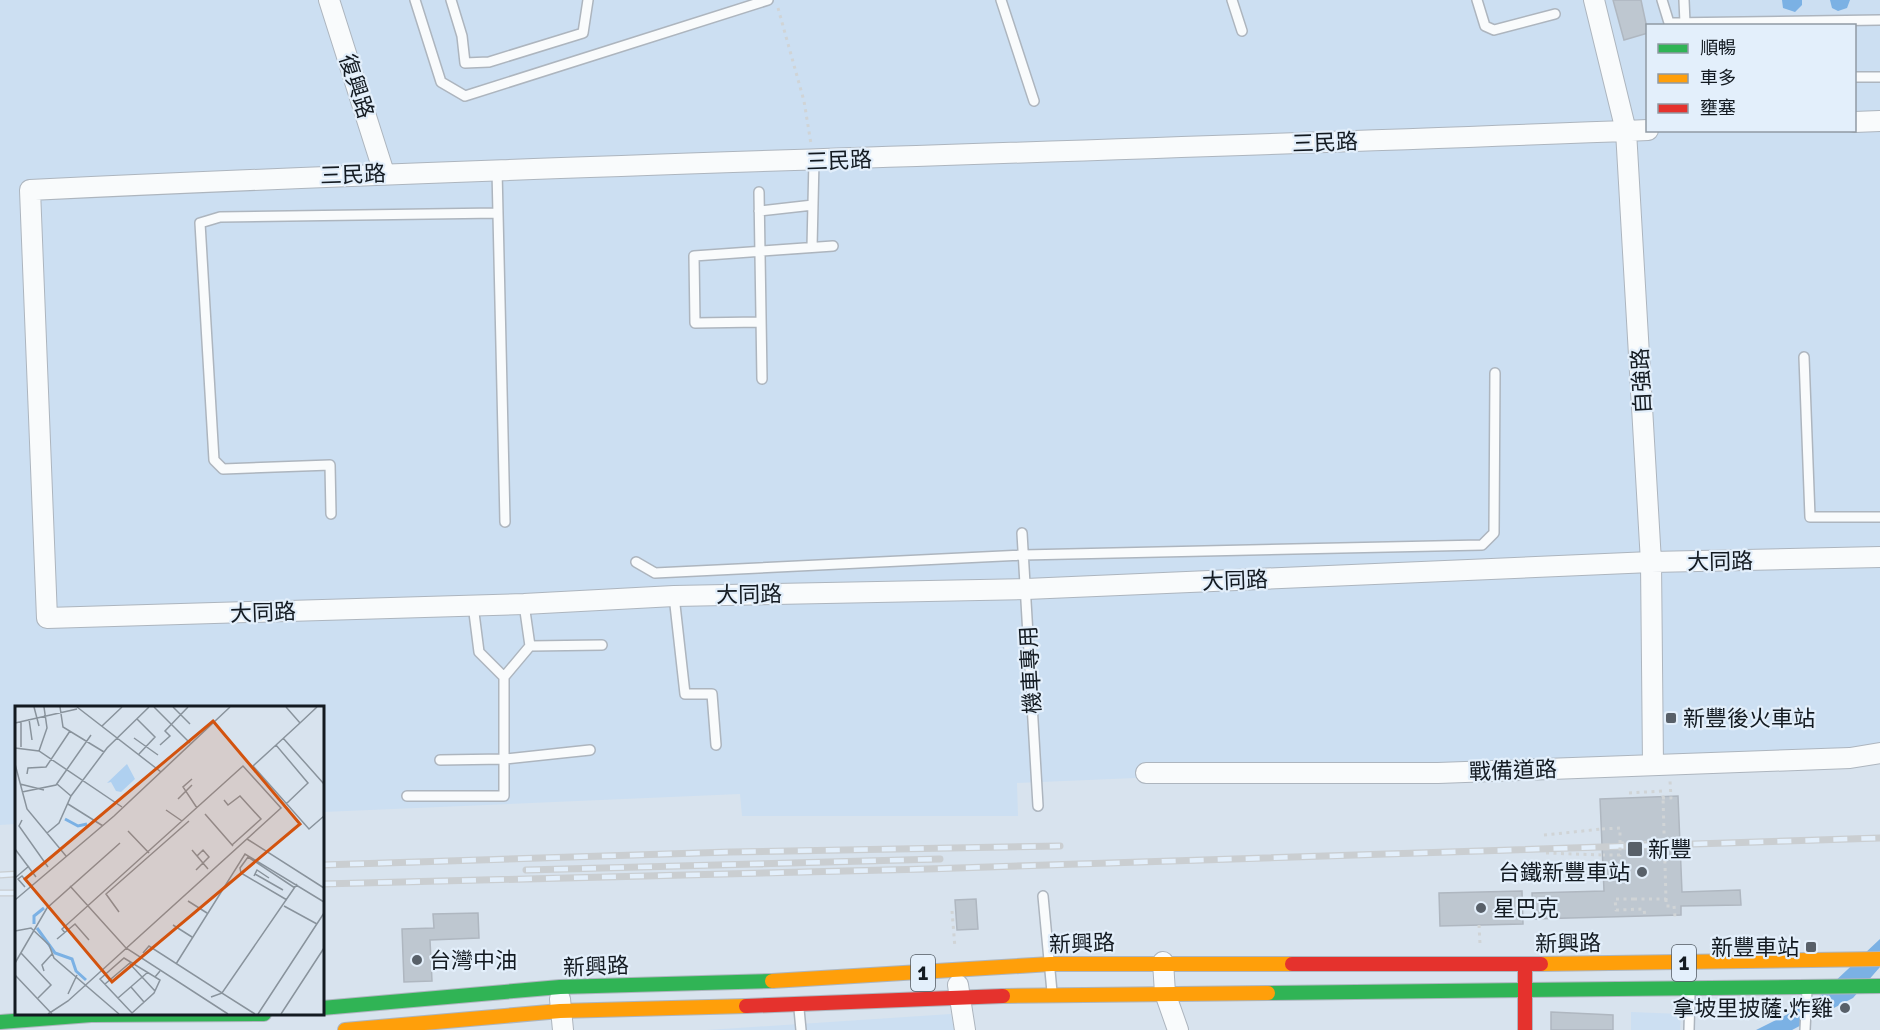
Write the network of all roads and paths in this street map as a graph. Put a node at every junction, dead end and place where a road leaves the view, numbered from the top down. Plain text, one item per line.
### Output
1 (329, 0) edge
2 (415, 0) edge
3 (451, 0) edge
4 (588, 0) edge
5 (768, 0) edge
6 (776, 0) edge
7 (1001, 0) edge
8 (1232, 0) edge
9 (1477, 0) edge
10 (1594, 0) edge
11 (1662, 0) edge
12 (1684, 0) edge
13 (1555, 14) dead end
14 (1880, 20) edge
15 (1685, 23) junction
16 (1670, 24) edge
17 (1242, 31) dead end
18 (1880, 76) edge
19 (1856, 77) edge
20 (1034, 102) dead end
21 (1880, 121) edge
22 (1856, 122) edge
23 (1646, 130) edge
24 (1626, 131) junction
25 (814, 160) junction
26 (497, 170) junction
27 (384, 173) junction
28 (30, 189) joint
29 (759, 192) dead end
30 (813, 205) junction
31 (759, 211) junction
32 (498, 213) junction
33 (833, 246) dead end
34 (812, 247) junction
35 (758, 250) junction
36 (760, 322) junction
37 (1804, 357) dead end
38 (1495, 373) dead end
39 (762, 380) dead end
40 (331, 514) dead end
41 (1880, 517) edge
42 (505, 522) dead end
43 (1022, 533) dead end
44 (1023, 555) junction
45 (1880, 557) edge
46 (636, 562) dead end
47 (1651, 562) junction
48 (1026, 589) junction
49 (674, 596) junction
50 (524, 604) junction
51 (473, 605) junction
52 (602, 645) dead end
53 (530, 646) junction
54 (504, 677) junction
55 (716, 745) dead end
56 (590, 750) dead end
57 (1880, 753) edge
58 (505, 759) junction
59 (440, 760) dead end
60 (1653, 765) junction
61 (1146, 773) dead end
62 (1671, 792) dead end
63 (1629, 793) dead end
64 (407, 796) dead end
65 (1662, 798) junction
66 (1038, 806) dead end
67 (1544, 835) dead end
68 (1664, 842) junction
69 (1620, 843) junction
70 (1546, 853) dead end
71 (1043, 896) dead end
72 (1666, 899) junction
73 (952, 911) dead end
74 (1645, 917) dead end
75 (1675, 917) dead end
76 (1479, 925) dead end
77 (1481, 949) dead end
78 (1880, 959) edge
79 (1163, 962) junction
80 (1051, 964) junction
81 (1525, 965) junction
82 (957, 971) junction
83 (1874, 986) edge
84 (560, 987) junction
85 (1807, 988) junction
86 (1524, 990) junction
87 (1690, 990) junction
88 (799, 993) junction
89 (1165, 993) junction
90 (958, 996) junction
91 (1052, 997) junction
92 (324, 1008) edge
93 (91, 1015) edge
94 (251, 1020) edge
95 (562, 1020) edge
96 (0, 1022) edge
97 (345, 1030) edge
98 (801, 1030) edge
99 (965, 1030) edge
100 (1178, 1030) edge
101 (1525, 1030) edge
102 (1689, 1030) edge
103 (1805, 1030) edge

1 - 27 street, 復興路
2 - 5 lane
3 - 4 lane
6 - 25 path
7 - 20 lane
8 - 17 lane
9 - 13 lane
10 - 24 street, 自強路
11 - 16 lane
12 - 15 lane
14 - 15 lane
15 - 16 lane
18 - 19 lane
21 - 22 street
23 - 24 street, 三民路
24 - 25 street, 三民路
24 - 47 street, 自強路
25 - 26 street, 三民路
25 - 30 lane
26 - 27 street, 三民路
26 - 32 lane
27 - 28 street, 三民路
28 - 51 street, 大同路
29 - 31 lane
30 - 31 lane
30 - 34 lane
31 - 35 lane
32 - 40 lane
32 - 42 lane
33 - 34 lane
34 - 35 lane
35 - 36 lane
35 - 36 lane
36 - 39 lane
37 - 41 lane
38 - 44 lane
43 - 44 lane, 機車專用
44 - 46 lane
44 - 48 lane, 機車專用
45 - 47 street, 大同路
47 - 48 street, 大同路
47 - 60 street, 自強路
48 - 49 street, 大同路
48 - 66 lane, 機車專用
49 - 50 street, 大同路
49 - 55 lane
50 - 51 street, 大同路
50 - 53 lane
51 - 54 lane
52 - 53 lane
53 - 54 lane
54 - 58 lane
56 - 58 lane
57 - 60 street, 戰備道路
58 - 59 lane
58 - 64 lane
60 - 61 street, 戰備道路
62 - 65 path
63 - 65 path
65 - 68 path, bridge
67 - 69 path, bridge
68 - 69 path
68 - 72 path, bridge
69 - 70 path, bridge
71 - 80 lane
72 - 74 path, bridge
72 - 75 path
73 - 82 path
76 - 77 path
78 - 81 main road, 新興路 / 1
79 - 80 main road, 新興路 / 1
79 - 81 main road, 新興路 / 1
79 - 89 street
80 - 82 main road, 新興路 / 1
80 - 91 lane
81 - 86 main road
82 - 88 main road, 新興路 / 1
82 - 90 street
83 - 85 main road, 1
84 - 88 main road, 新興路 / 1
84 - 92 main road, 新興路 / 1
84 - 95 street
85 - 87 main road, 新興路 / 1
85 - 103 lane
86 - 87 main road, 新興路 / 1
86 - 89 main road, 新興路 / 1
86 - 101 main road
87 - 102 lane
88 - 90 main road, 新興路 / 1
88 - 95 main road, 新興路 / 1
88 - 98 lane
89 - 91 main road, 新興路 / 1
89 - 100 street
90 - 91 main road, 新興路 / 1
90 - 99 street
93 - 94 main road
93 - 96 main road
95 - 97 main road, 新興路 / 1

